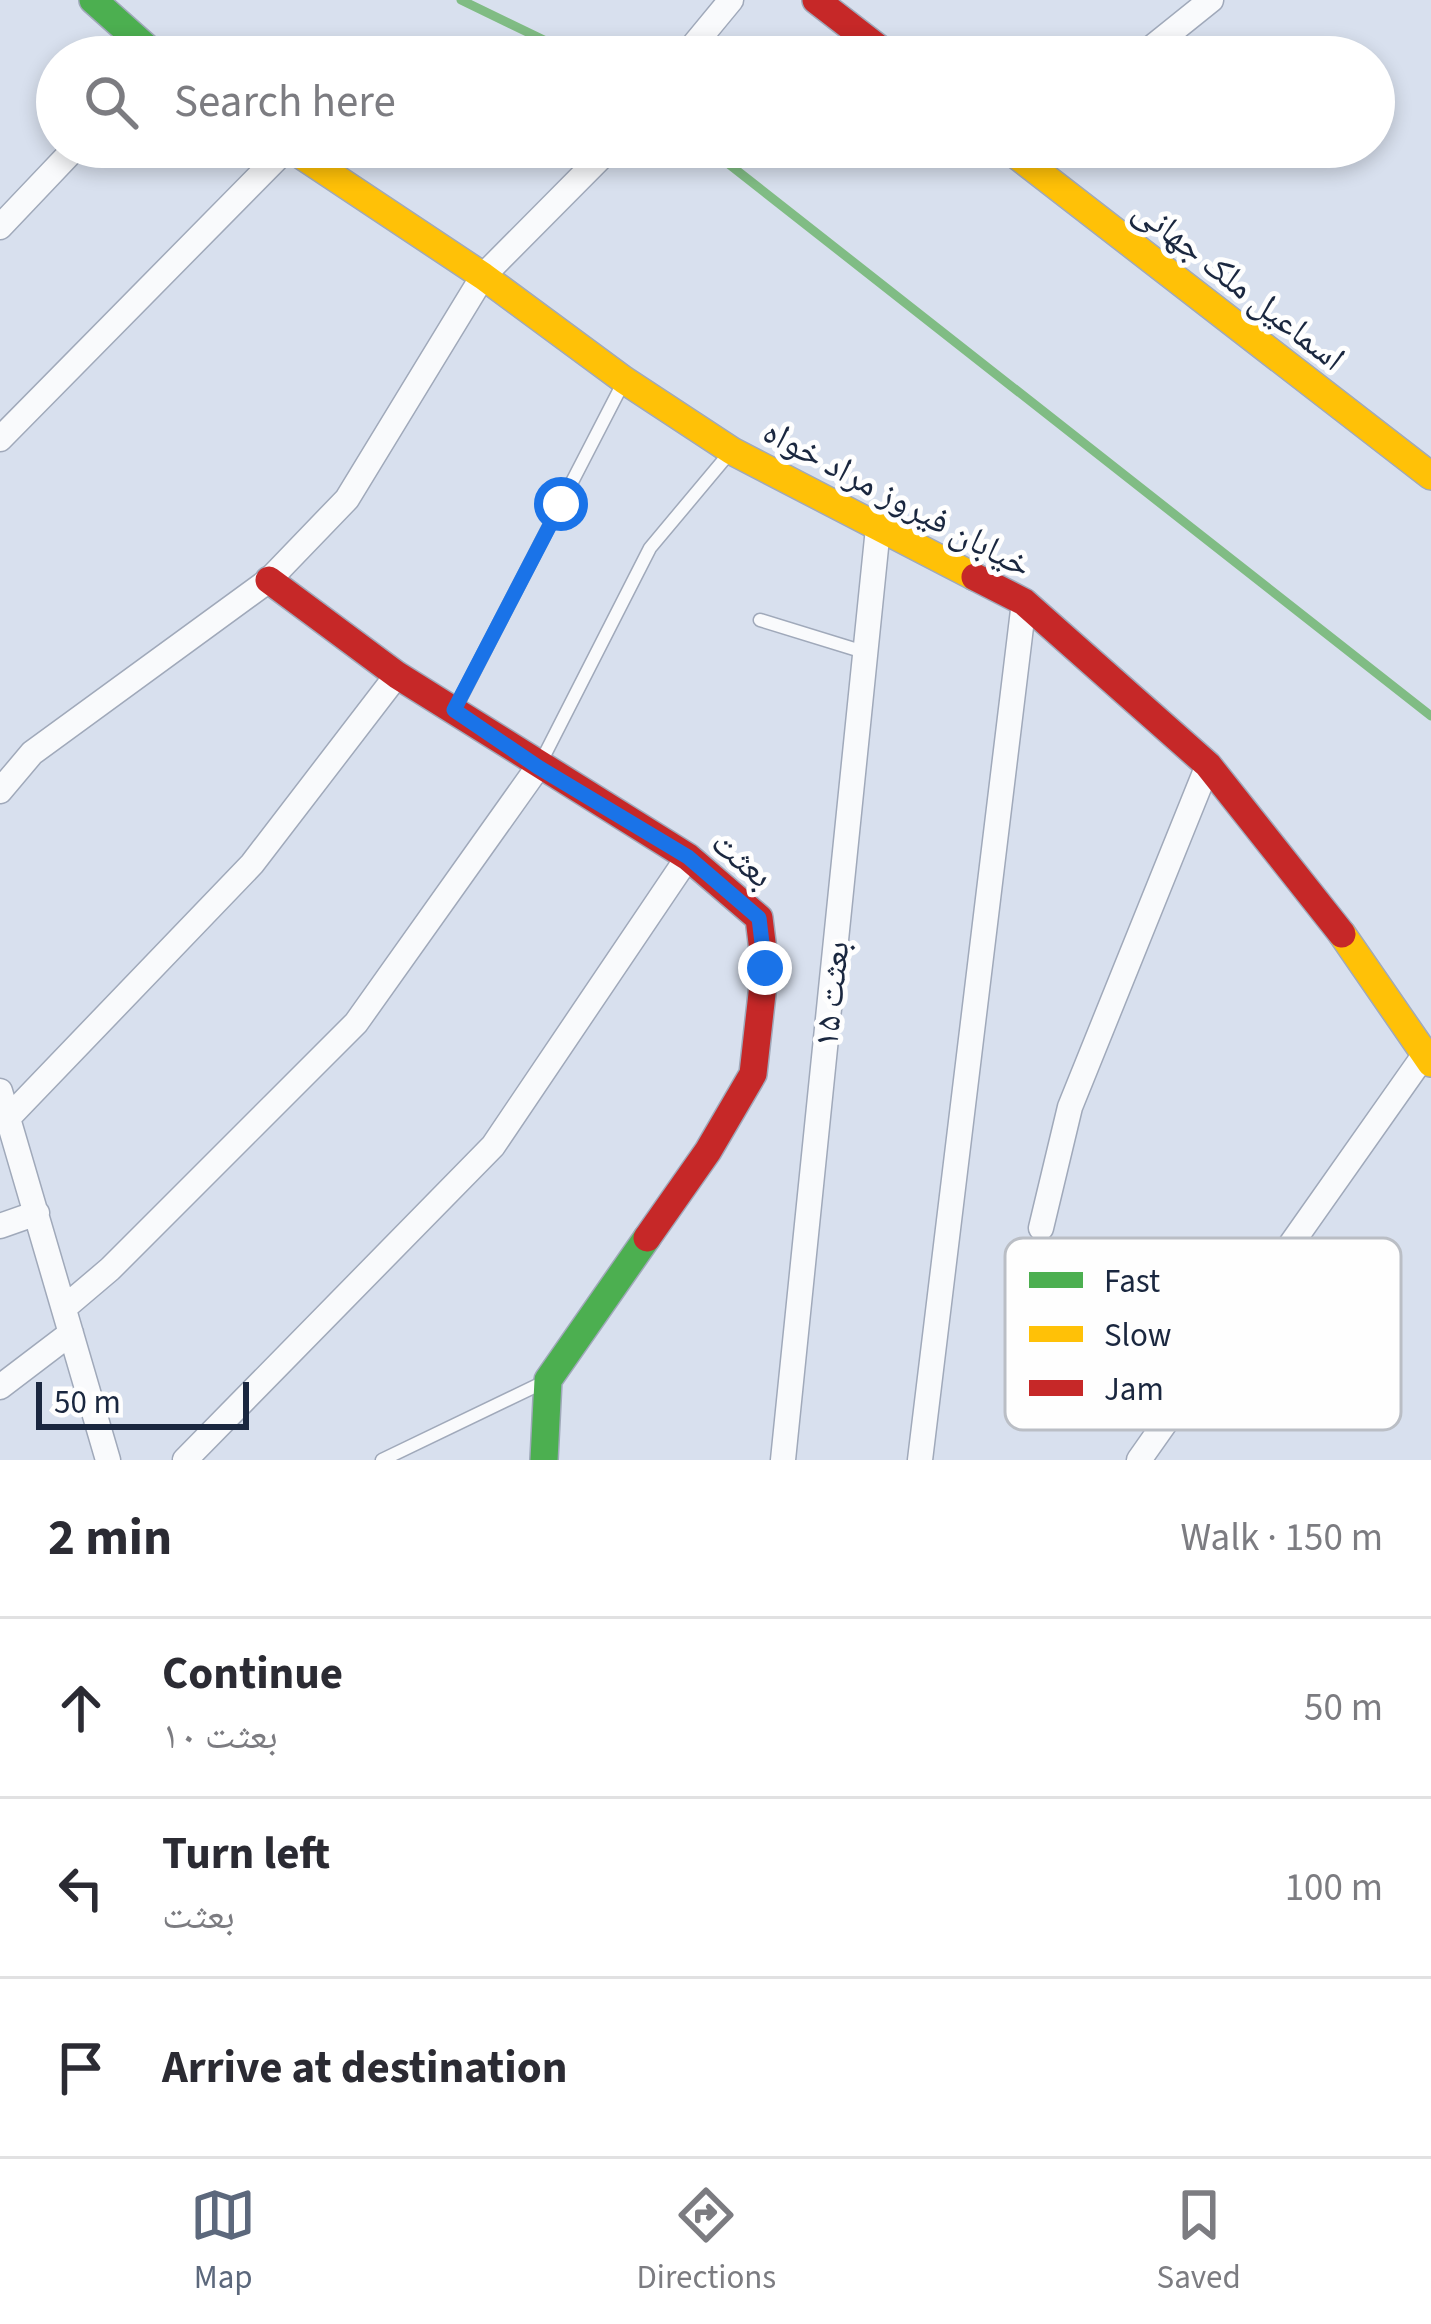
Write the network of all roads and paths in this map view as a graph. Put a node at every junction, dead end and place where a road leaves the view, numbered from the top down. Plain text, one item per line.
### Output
1 (93, 0) edge
2 (731, 0) edge
3 (816, 0) edge
4 (1211, 0) edge
5 (133, 36) edge
6 (701, 36) edge
7 (863, 36) edge
8 (1166, 36) edge
9 (56, 168) edge
10 (268, 168) edge
11 (321, 168) edge
12 (591, 168) edge
13 (1040, 168) edge
14 (0, 227) edge
15 (483, 275) junction
16 (624, 380) junction
17 (0, 439) edge
18 (732, 451) junction
19 (1431, 476) edge
20 (878, 528) junction
21 (269, 580) junction
22 (1024, 602) junction
23 (760, 620) dead end
24 (865, 652) junction
25 (397, 675) junction
26 (454, 710) junction
27 (1208, 765) junction
28 (538, 767) junction
29 (0, 791) edge
30 (688, 857) junction
31 (1428, 1059) edge
32 (0, 1091) edge
33 (9, 1117) junction
34 (37, 1213) junction
35 (0, 1226) edge
36 (1041, 1228) dead end
37 (1299, 1238) edge
38 (64, 1308) junction
39 (71, 1334) junction
40 (548, 1380) junction
41 (0, 1388) edge
42 (1161, 1430) edge
43 (107, 1460) edge
44 (184, 1460) edge
45 (382, 1460) edge
46 (544, 1460) edge
47 (783, 1460) edge
48 (920, 1460) edge
49 (1139, 1460) edge

1 - 5 street
2 - 6 street
3 - 7 street
4 - 8 street
9 - 14 street
10 - 17 street
11 - 15 street, خیابان فیروز مراد خواه
12 - 15 street
13 - 19 street, اسماعیل ملک جهانی
15 - 16 street, خیابان فیروز مراد خواه
15 - 21 street
16 - 18 street, خیابان فیروز مراد خواه
16 - 26 lane
18 - 20 street, خیابان فیروز مراد خواه
18 - 28 lane
20 - 22 street, خیابان فیروز مراد خواه
20 - 24 street, بعثت ۱۵
21 - 25 street, بعثت
21 - 29 street
22 - 27 street, خیابان فیروز مراد خواه
22 - 48 street
23 - 24 lane
24 - 47 street, بعثت ۱۵
25 - 26 street, بعثت
25 - 33 street
26 - 28 street, بعثت
27 - 31 street, خیابان فیروز مراد خواه
27 - 36 street
28 - 30 street, بعثت
28 - 38 street
30 - 40 street, بعثت
30 - 44 street
31 - 37 street
32 - 33 street
33 - 34 street
34 - 35 street
34 - 38 street
38 - 39 street
39 - 41 street
39 - 43 street
40 - 45 lane, بعثت
40 - 46 street
42 - 49 street

